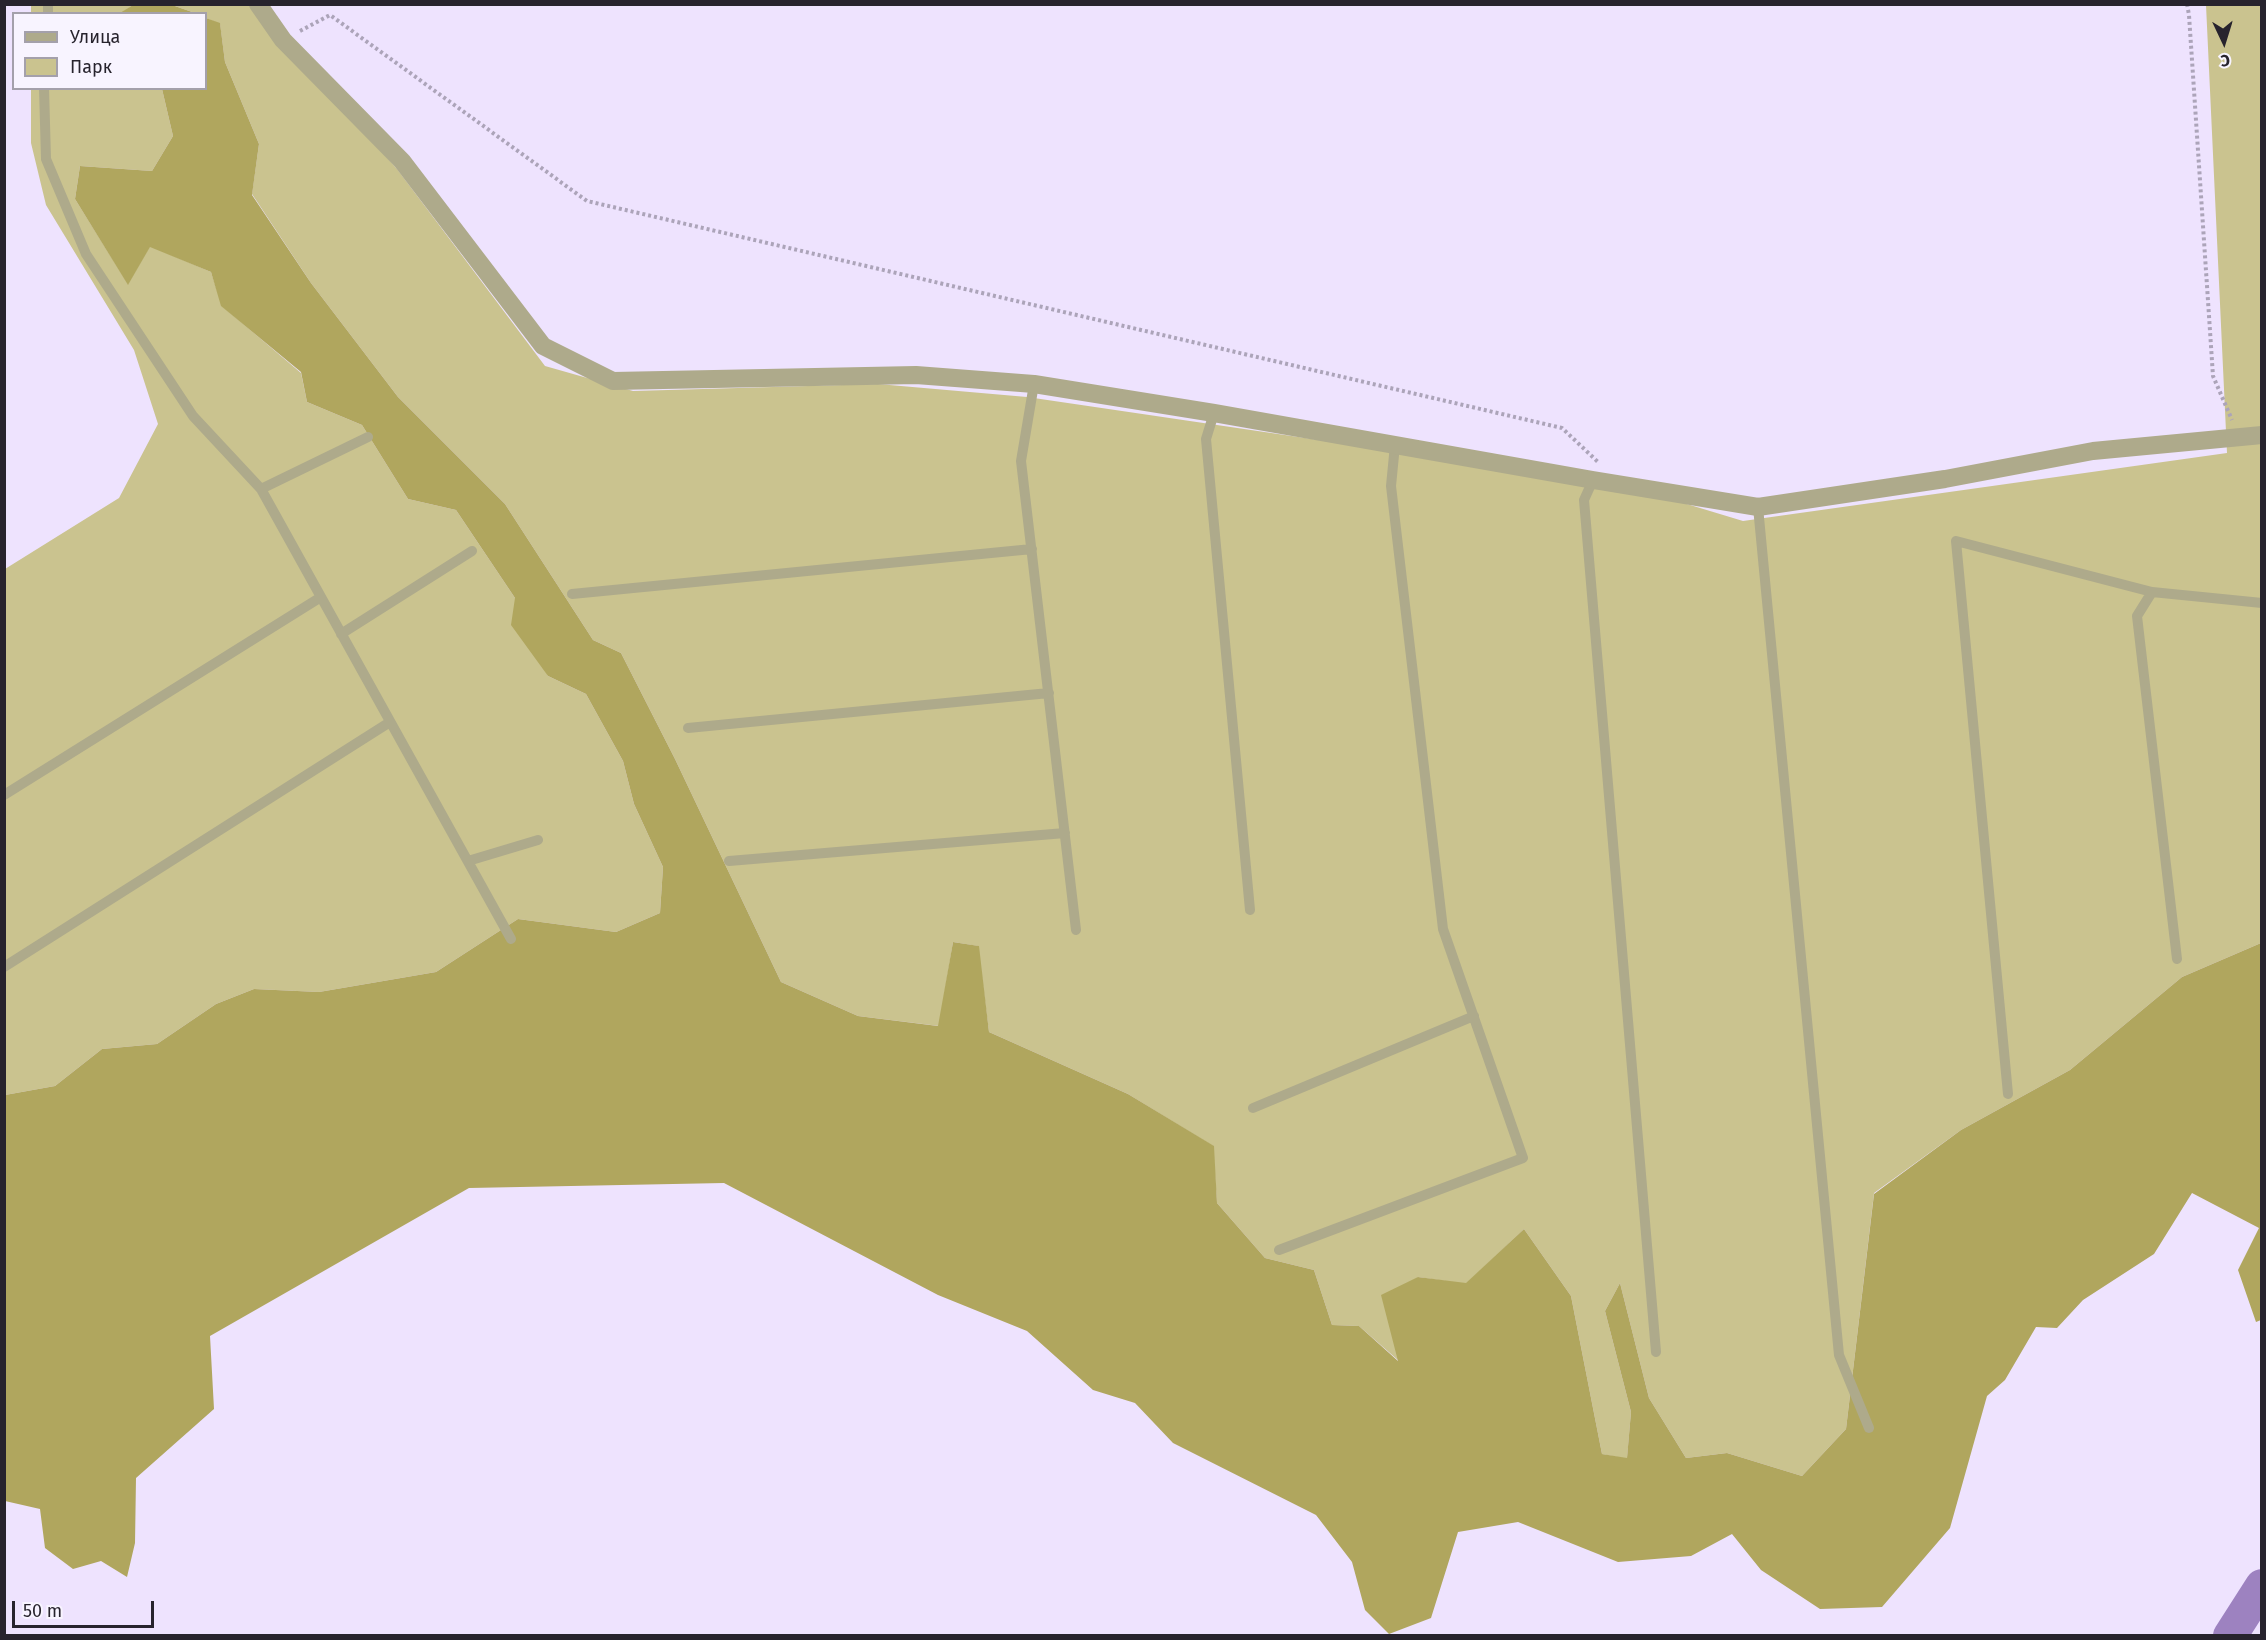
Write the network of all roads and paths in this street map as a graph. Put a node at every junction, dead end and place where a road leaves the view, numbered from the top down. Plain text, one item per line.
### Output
1 (258, 4) edge
2 (2187, 4) edge
3 (283, 40) junction
4 (44, 90) edge
5 (1034, 384) junction
6 (1214, 413) junction
7 (2262, 435) edge
8 (368, 437) dead end
9 (2239, 437) junction
10 (1395, 445) junction
11 (1597, 472) junction
12 (261, 489) junction
13 (1758, 507) junction
14 (1032, 549) junction
15 (472, 551) dead end
16 (2152, 592) junction
17 (572, 594) dead end
18 (321, 597) junction
19 (2262, 603) edge
20 (341, 634) junction
21 (1048, 693) junction
22 (390, 722) junction
23 (688, 728) dead end
24 (4, 795) edge
25 (1065, 832) junction
26 (538, 840) dead end
27 (468, 861) junction
28 (729, 861) dead end
29 (1250, 910) dead end
30 (1076, 930) dead end
31 (511, 939) dead end
32 (2177, 959) dead end
33 (4, 967) edge
34 (1473, 1016) junction
35 (2008, 1094) dead end
36 (1253, 1108) dead end
37 (1279, 1250) dead end
38 (1656, 1352) dead end
39 (1869, 1428) dead end

1 - 3 street
2 - 9 path
3 - 5 street
3 - 11 path
4 - 12 lane
5 - 6 street
5 - 14 lane
6 - 10 street
6 - 29 lane
7 - 9 street
8 - 12 lane
9 - 13 street
10 - 11 street
10 - 34 lane
11 - 13 street
11 - 38 lane
12 - 18 lane
13 - 39 lane
14 - 17 lane
14 - 21 lane
15 - 20 lane
16 - 19 lane
16 - 32 lane
16 - 35 lane
18 - 20 lane
18 - 24 lane
20 - 22 lane
21 - 23 lane
21 - 25 lane
22 - 27 lane
22 - 33 lane
25 - 28 lane
25 - 30 lane
26 - 27 lane
27 - 31 lane
34 - 36 lane
34 - 37 lane

